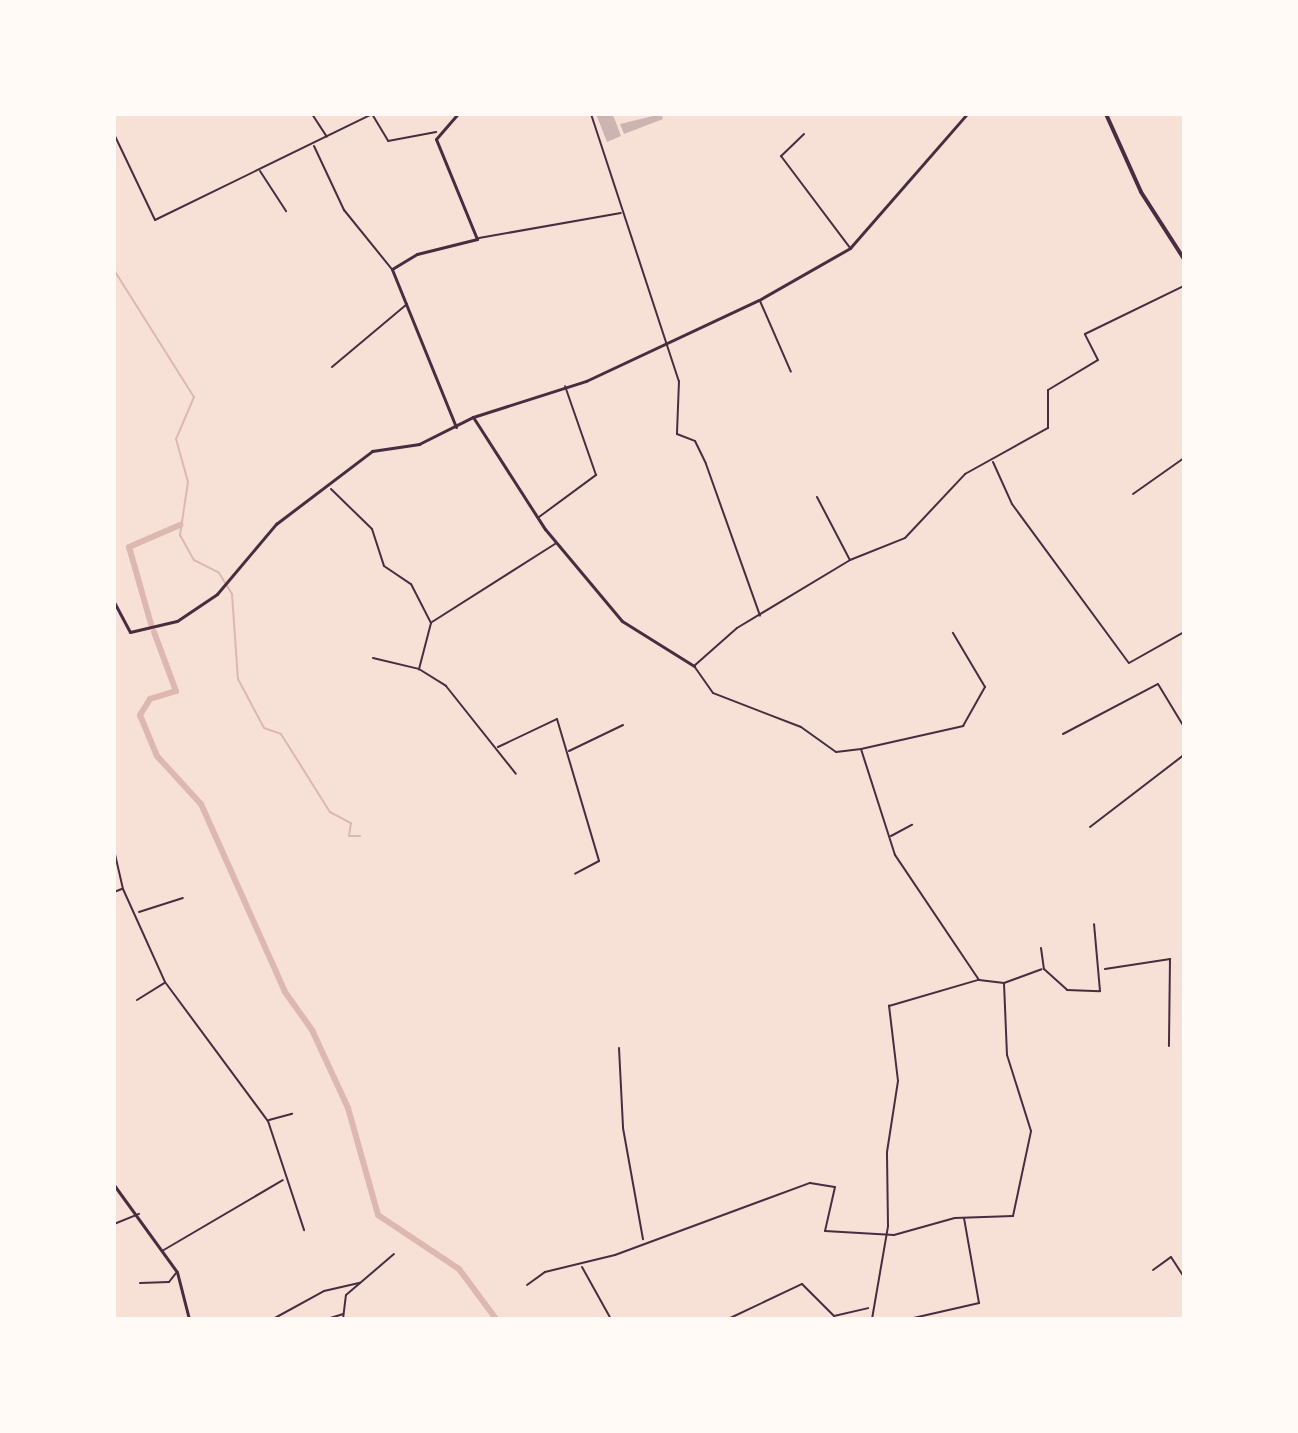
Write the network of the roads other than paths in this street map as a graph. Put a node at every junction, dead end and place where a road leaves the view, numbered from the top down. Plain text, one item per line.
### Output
1 (312, 114) edge
2 (458, 114) edge
3 (591, 114) edge
4 (967, 114) edge
5 (1106, 114) edge
6 (436, 132) junction
7 (114, 134) edge
8 (804, 134) dead end
9 (327, 137) junction
10 (314, 144) junction
11 (259, 170) junction
12 (286, 211) dead end
13 (622, 213) junction
14 (477, 239) junction
15 (850, 248) junction
16 (1184, 259) edge
17 (392, 269) junction
18 (1184, 286) edge
19 (759, 300) junction
20 (407, 304) junction
21 (666, 347) junction
22 (332, 367) dead end
23 (791, 372) dead end
24 (565, 386) junction
25 (473, 417) junction
26 (456, 427) junction
27 (1184, 458) edge
28 (993, 462) junction
29 (331, 489) junction
30 (1133, 494) dead end
31 (817, 497) dead end
32 (539, 517) junction
33 (558, 542) junction
34 (850, 560) junction
35 (114, 602) edge
36 (761, 617) junction
37 (431, 623) junction
38 (1184, 632) edge
39 (953, 633) dead end
40 (373, 658) dead end
41 (694, 666) junction
42 (419, 669) junction
43 (623, 725) dead end
44 (1184, 727) edge
45 (1063, 734) dead end
46 (498, 747) junction
47 (861, 749) junction
48 (568, 751) junction
49 (1184, 755) edge
50 (516, 774) dead end
51 (912, 825) dead end
52 (1090, 827) dead end
53 (890, 836) junction
54 (114, 850) edge
55 (575, 874) dead end
56 (123, 889) junction
57 (114, 892) edge
58 (183, 898) dead end
59 (138, 913) junction
60 (1094, 924) dead end
61 (1041, 948) dead end
62 (1044, 969) junction
63 (1104, 970) junction
64 (979, 980) junction
65 (165, 982) junction
66 (1004, 983) junction
67 (137, 1000) dead end
68 (1169, 1046) dead end
69 (619, 1048) dead end
70 (292, 1114) dead end
71 (268, 1121) junction
72 (284, 1179) junction
73 (114, 1185) edge
74 (139, 1214) junction
75 (964, 1218) junction
76 (114, 1224) edge
77 (304, 1230) dead end
78 (883, 1236) junction
79 (643, 1239) junction
80 (162, 1251) junction
81 (394, 1254) dead end
82 (582, 1266) junction
83 (1153, 1270) dead end
84 (177, 1272) junction
85 (1184, 1277) edge
86 (140, 1283) dead end
87 (360, 1283) junction
88 (527, 1285) dead end
89 (869, 1308) junction
90 (344, 1314) junction
91 (189, 1319) edge
92 (273, 1319) edge
93 (327, 1319) edge
94 (343, 1319) edge
95 (611, 1319) edge
96 (728, 1319) edge
97 (872, 1319) edge
98 (909, 1319) edge

1 - 9 street
2 - 6 main road
3 - 13 street
4 - 15 main road
5 - 16 main road
6 - 9 street
6 - 14 main road
7 - 11 street
8 - 15 street
9 - 10 street
10 - 11 street
10 - 17 street
11 - 12 street
13 - 14 street
13 - 21 street
14 - 17 main road
15 - 19 main road
17 - 20 main road
18 - 28 street
19 - 21 main road
19 - 23 street
20 - 22 street
20 - 26 main road
21 - 24 main road
21 - 36 street
24 - 25 main road
24 - 32 street
25 - 26 main road
25 - 32 main road
26 - 29 main road
27 - 30 street
28 - 34 street
28 - 38 street
29 - 35 main road
29 - 37 street
31 - 34 street
32 - 33 main road
33 - 37 street
33 - 41 main road
34 - 36 street
36 - 41 street
37 - 42 street
39 - 47 street
40 - 42 street
41 - 47 street
42 - 46 street
43 - 48 street
44 - 45 street
46 - 48 street
46 - 50 street
47 - 53 street
48 - 55 street
49 - 52 street
51 - 53 street
53 - 64 street
54 - 56 street
56 - 57 street
56 - 59 street
58 - 59 street
59 - 65 street
60 - 63 street
61 - 62 street
62 - 63 street
62 - 66 street
63 - 68 street
64 - 66 street
64 - 78 street
65 - 67 street
65 - 71 street
66 - 75 street
69 - 79 street
70 - 71 street
71 - 72 street
72 - 77 street
72 - 80 street
73 - 74 main road
74 - 76 street
74 - 80 main road
75 - 78 street
75 - 98 street
78 - 79 street
78 - 89 street
79 - 82 street
80 - 84 main road
81 - 87 street
82 - 88 street
82 - 95 street
83 - 85 street
84 - 86 street
84 - 91 main road
87 - 90 street
87 - 92 street
89 - 96 street
89 - 97 street
90 - 93 street
90 - 94 street

